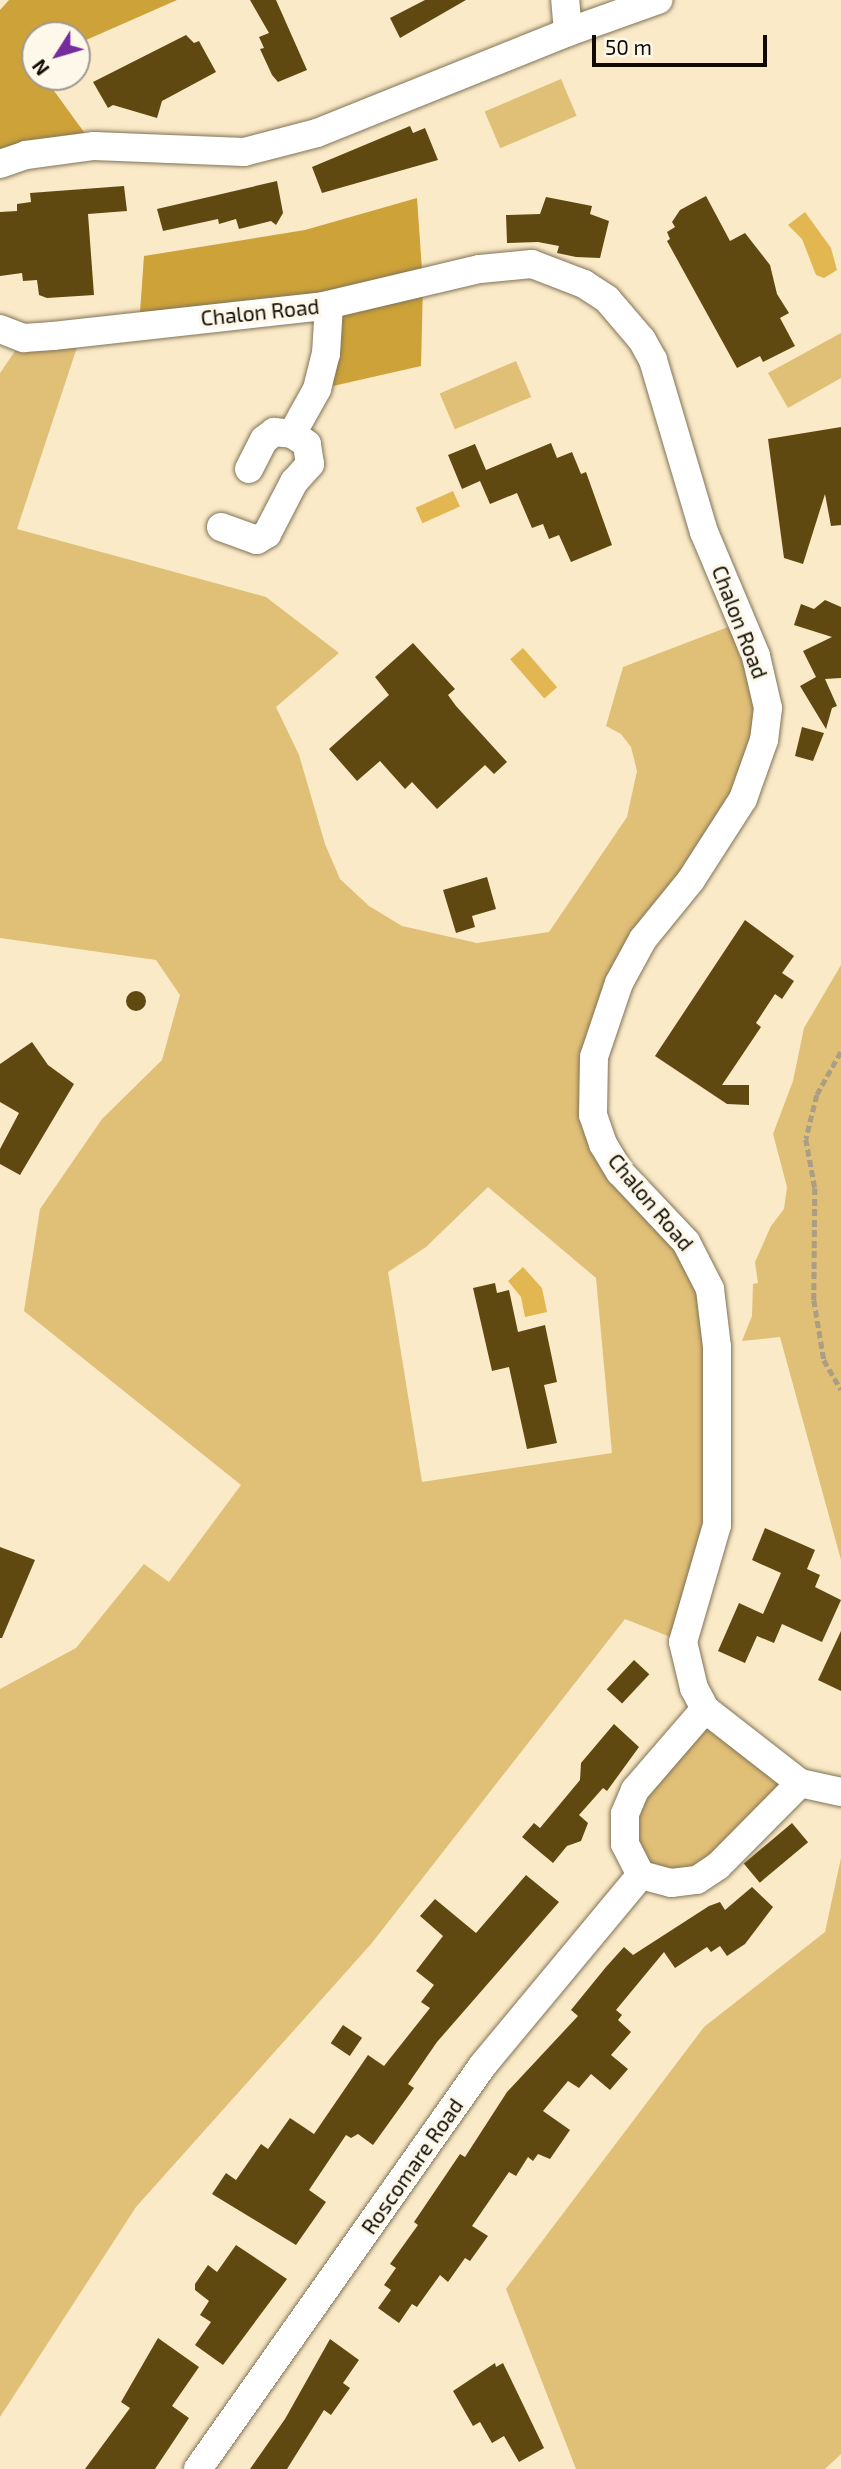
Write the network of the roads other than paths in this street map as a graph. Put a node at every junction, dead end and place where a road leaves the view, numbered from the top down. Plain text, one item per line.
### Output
1 (565, 0) edge
2 (658, 0) edge
3 (568, 32) junction
4 (0, 164) edge
5 (329, 305) junction
6 (0, 329) edge
7 (292, 434) junction
8 (249, 469) dead end
9 (221, 527) dead end
10 (705, 1709) junction
11 (800, 1783) junction
12 (841, 1792) edge
13 (641, 1875) junction
14 (198, 2469) edge

1 - 3 street
2 - 3 street
3 - 4 street
5 - 6 street, Chalon Road
5 - 7 street
5 - 10 street, Chalon Road
7 - 8 street
7 - 9 street
10 - 11 street, Chalon Road
10 - 13 street
11 - 12 street, Chalon Road
11 - 13 street
13 - 14 street, Roscomare Road

